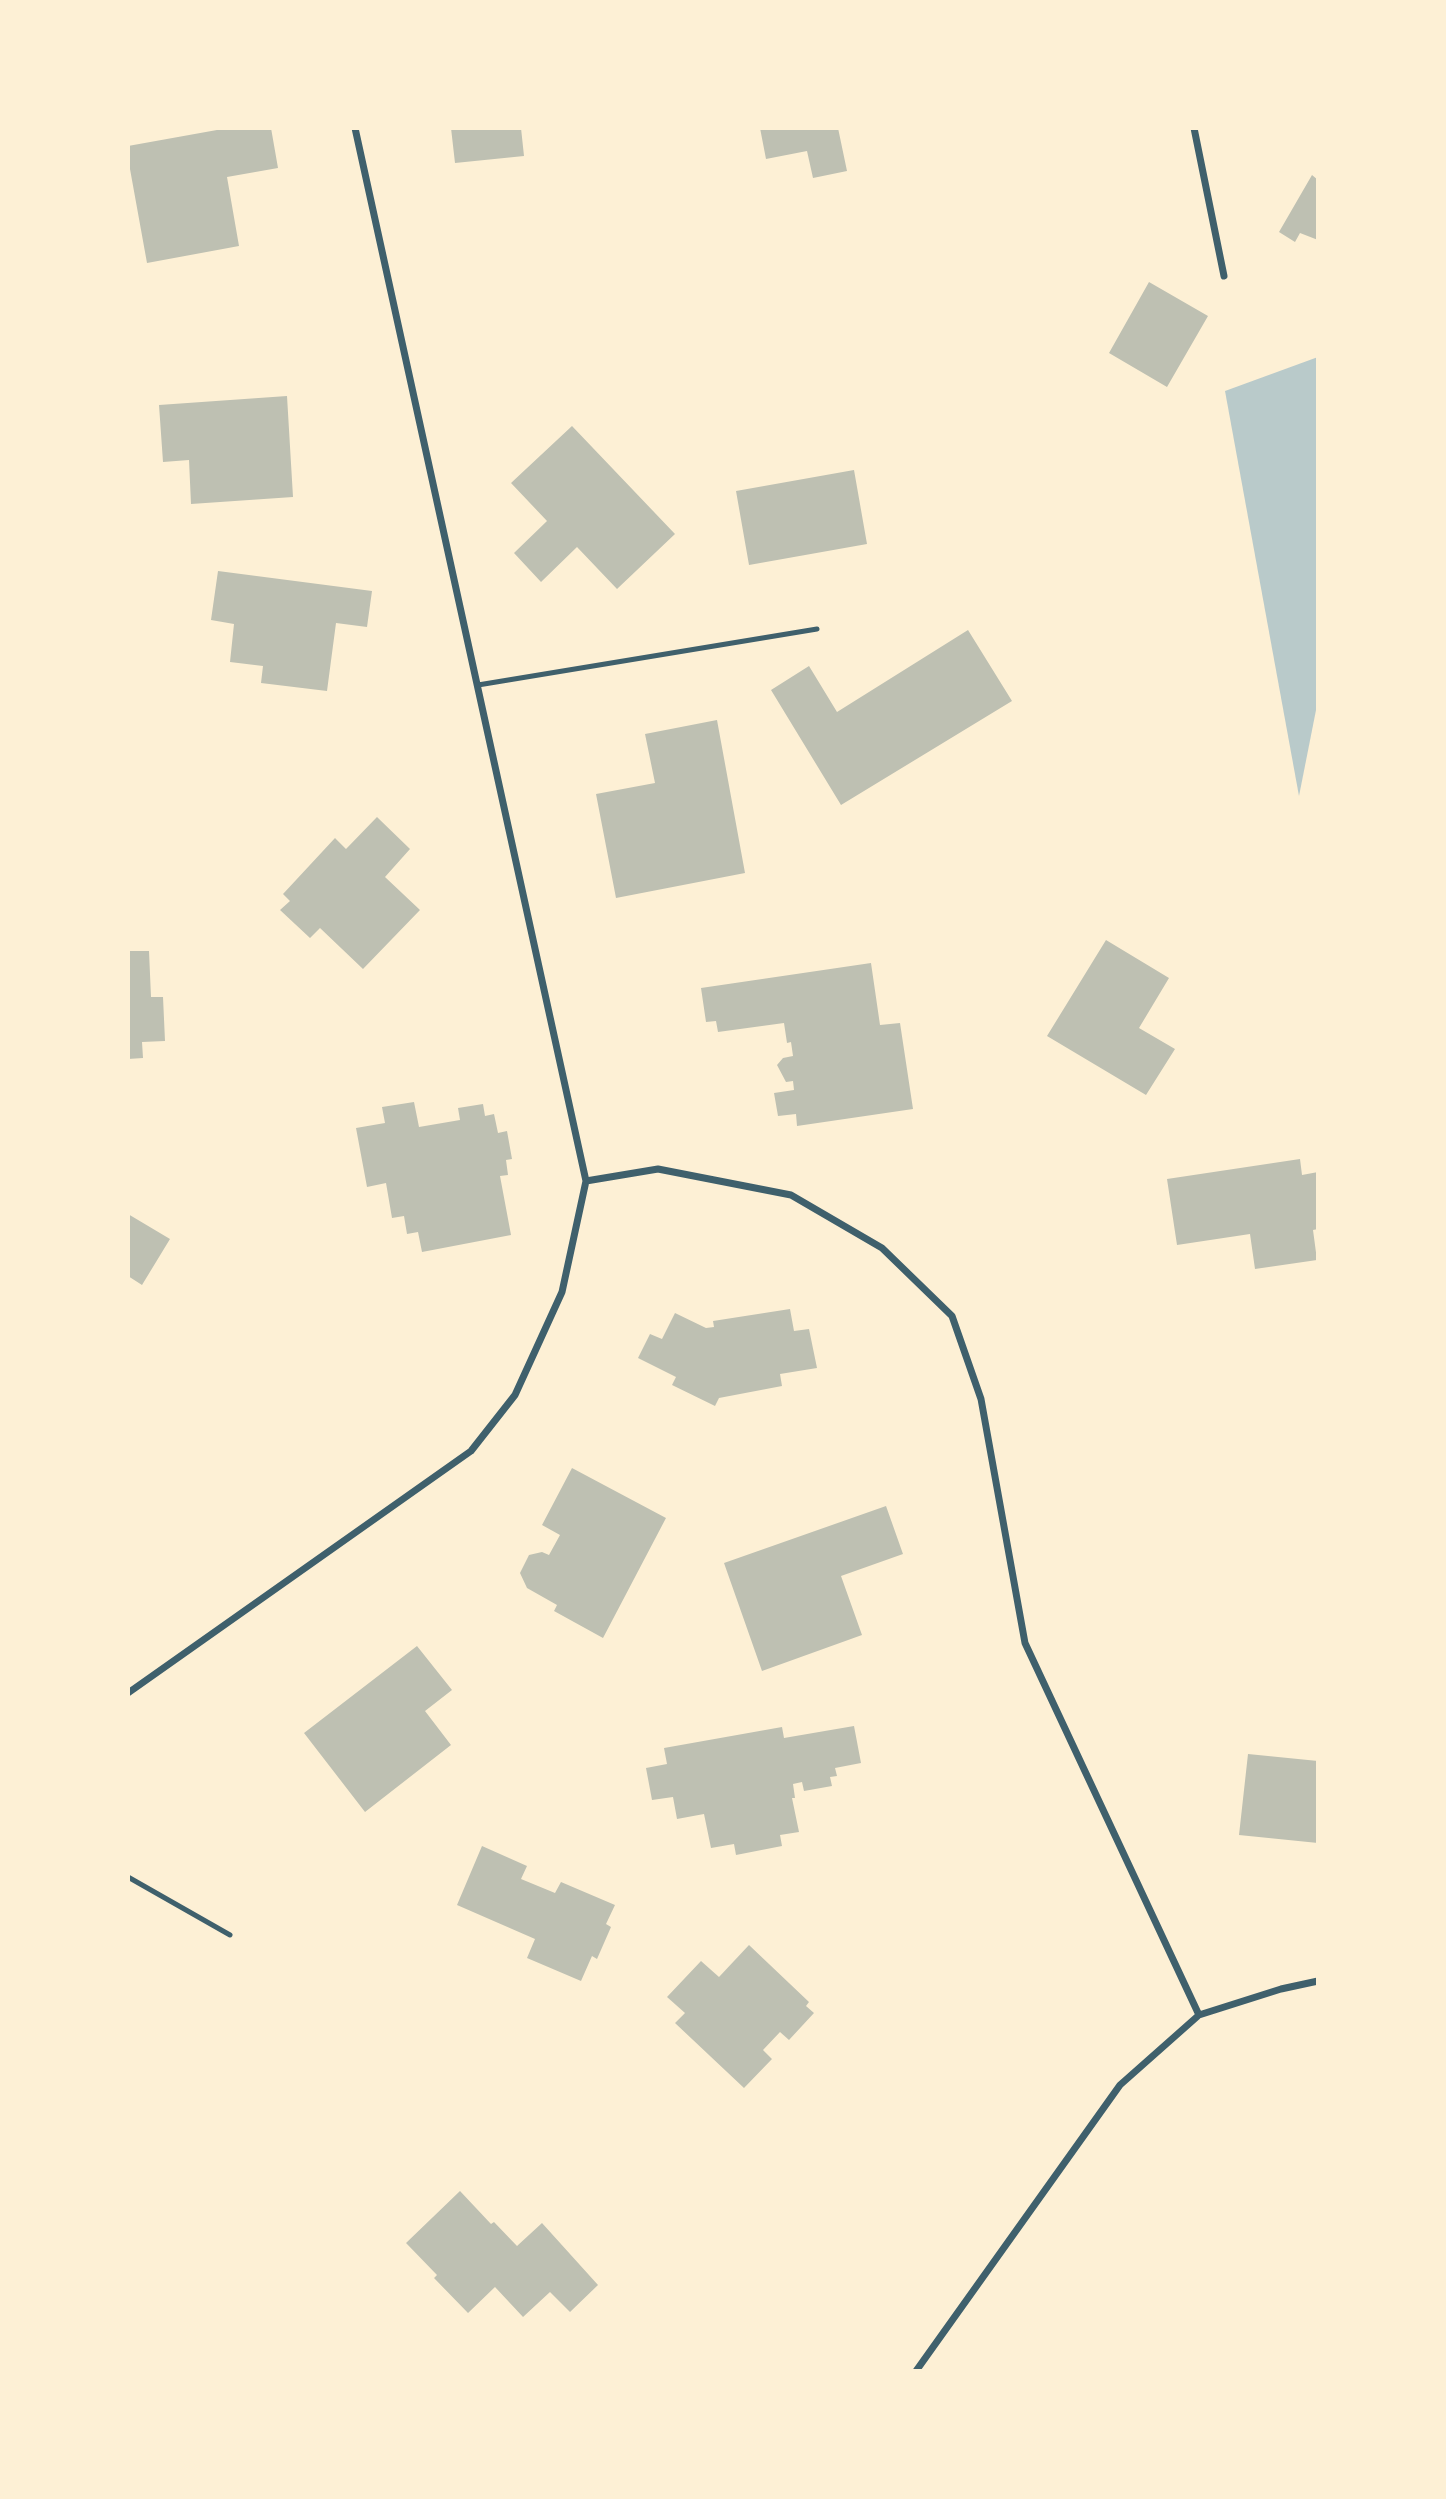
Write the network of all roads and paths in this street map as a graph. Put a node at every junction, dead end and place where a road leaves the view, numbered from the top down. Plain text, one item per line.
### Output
1 (355, 128) edge
2 (1194, 128) edge
3 (1224, 276) dead end
4 (817, 629) dead end
5 (478, 685) junction
6 (586, 1181) junction
7 (128, 1693) edge
8 (128, 1877) edge
9 (230, 1935) dead end
10 (1318, 1981) edge
11 (1199, 2015) junction
12 (916, 2371) edge

1 - 5 street
2 - 3 street
4 - 5 lane
5 - 6 street
6 - 7 street
6 - 11 street
8 - 9 lane
10 - 11 street
11 - 12 street

